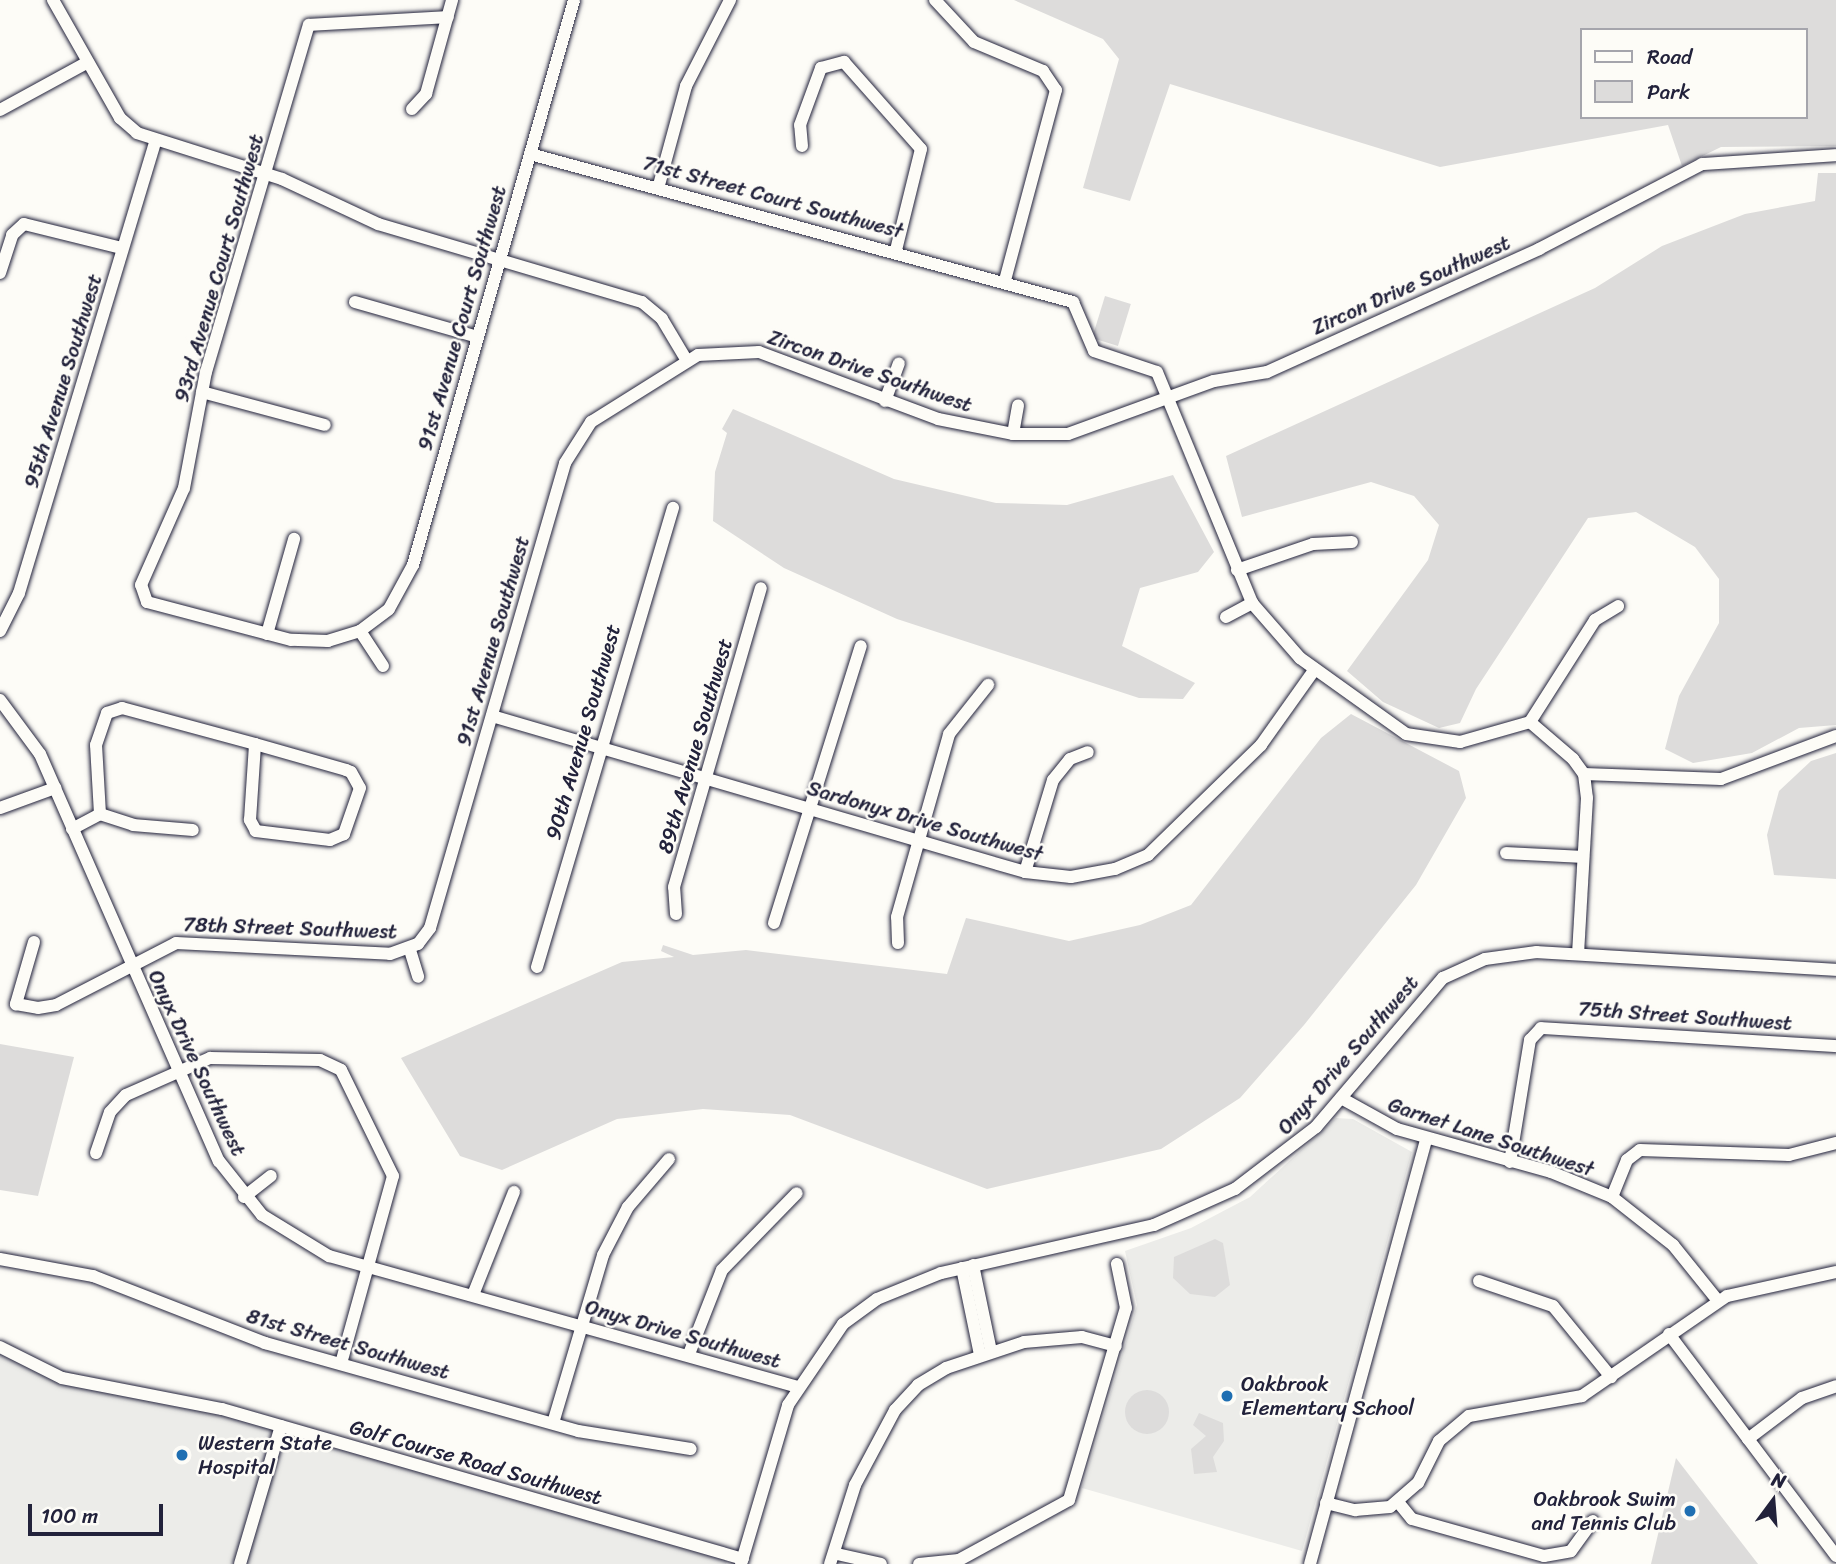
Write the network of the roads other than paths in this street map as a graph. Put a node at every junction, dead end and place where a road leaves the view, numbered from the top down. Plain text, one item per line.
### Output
1 (53, 0) edge
2 (452, 0) edge
3 (574, 0) edge
4 (730, 0) edge
5 (935, 0) edge
6 (448, 17) junction
7 (88, 62) junction
8 (412, 108) dead end
9 (0, 110) edge
10 (156, 140) junction
11 (802, 146) dead end
12 (530, 154) junction
13 (1836, 155) edge
14 (264, 173) junction
15 (659, 185) junction
16 (122, 248) junction
17 (896, 250) junction
18 (498, 259) junction
19 (0, 273) edge
20 (1005, 280) junction
21 (355, 302) dead end
22 (474, 336) junction
23 (687, 361) junction
24 (899, 363) dead end
25 (202, 392) junction
26 (1169, 398) junction
27 (885, 401) junction
28 (1018, 405) dead end
29 (325, 425) dead end
30 (1013, 434) junction
31 (673, 509) dead end
32 (294, 539) dead end
33 (1352, 542) dead end
34 (1237, 569) junction
35 (761, 588) dead end
36 (1252, 603) junction
37 (1618, 606) dead end
38 (1226, 617) dead end
39 (0, 631) edge
40 (360, 631) junction
41 (267, 634) junction
42 (861, 646) dead end
43 (383, 666) dead end
44 (1315, 669) junction
45 (988, 685) dead end
46 (0, 700) edge
47 (492, 716) junction
48 (1530, 722) junction
49 (1836, 736) edge
50 (255, 744) junction
51 (600, 747) junction
52 (1087, 752) dead end
53 (1584, 775) junction
54 (706, 777) junction
55 (55, 788) junction
56 (812, 807) junction
57 (0, 808) edge
58 (100, 814) junction
59 (72, 829) junction
60 (193, 830) dead end
61 (918, 841) junction
62 (1506, 853) dead end
63 (1583, 857) junction
64 (1025, 872) junction
65 (676, 914) dead end
66 (774, 923) dead end
67 (34, 942) dead end
68 (898, 943) dead end
69 (410, 950) junction
70 (1577, 954) junction
71 (130, 961) junction
72 (537, 967) dead end
73 (1836, 970) edge
74 (418, 977) dead end
75 (1836, 1045) edge
76 (179, 1071) junction
77 (1341, 1098) junction
78 (1426, 1139) junction
79 (1836, 1143) edge
80 (96, 1153) dead end
81 (669, 1158) dead end
82 (1510, 1162) junction
83 (271, 1176) dead end
84 (514, 1192) dead end
85 (797, 1193) dead end
86 (244, 1196) junction
87 (1612, 1197) junction
88 (0, 1259) edge
89 (1117, 1264) dead end
90 (368, 1266) junction
91 (967, 1267) junction
92 (1836, 1272) edge
93 (1479, 1281) dead end
94 (473, 1295) junction
95 (1718, 1301) junction
96 (581, 1325) junction
97 (1668, 1334) junction
98 (1116, 1346) junction
99 (0, 1347) edge
100 (986, 1353) junction
101 (689, 1354) junction
102 (341, 1363) junction
103 (1611, 1377) junction
104 (1836, 1386) edge
105 (797, 1387) junction
106 (553, 1423) junction
107 (281, 1426) junction
108 (1748, 1439) junction
109 (691, 1449) dead end
110 (1398, 1502) junction
111 (1326, 1503) junction
112 (1593, 1521) dead end
113 (1836, 1556) edge
114 (833, 1559) edge
115 (742, 1562) edge
116 (240, 1564) edge
117 (881, 1564) edge
118 (919, 1564) edge
119 (1310, 1564) edge

1 - 7 street
2 - 6 street
3 - 12 street, 91st Avenue Court Southwest
4 - 15 street
5 - 20 street
6 - 8 street
6 - 14 street, 93rd Avenue Court Southwest
7 - 9 street
7 - 10 street
10 - 14 street
10 - 16 street, 95th Avenue Southwest
11 - 17 street
12 - 15 street, 71st Street Court Southwest
12 - 18 street, 91st Avenue Court Southwest
13 - 26 street, Zircon Drive Southwest
14 - 18 street
14 - 25 street, 93rd Avenue Court Southwest
15 - 17 street, 71st Street Court Southwest
16 - 19 street
16 - 39 street, 95th Avenue Southwest
17 - 20 street, 71st Street Court Southwest
18 - 22 street, 91st Avenue Court Southwest
18 - 23 street
20 - 26 street, 71st Street Court Southwest
21 - 22 street
22 - 40 street, 91st Avenue Court Southwest
23 - 27 street, Zircon Drive Southwest
23 - 47 street, 91st Avenue Southwest
24 - 27 street
25 - 29 street
25 - 41 street, 93rd Avenue Court Southwest
26 - 30 street, Zircon Drive Southwest
26 - 34 street
27 - 30 street, Zircon Drive Southwest
28 - 30 street
31 - 51 street, 90th Avenue Southwest
32 - 41 street
33 - 34 street
34 - 36 street
35 - 54 street, 89th Avenue Southwest
36 - 38 street
36 - 44 street
37 - 48 street
40 - 41 street
40 - 43 street
42 - 56 street
44 - 48 street
44 - 64 street, Sardonyx Drive Southwest
45 - 61 street
46 - 55 street, Onyx Drive Southwest
47 - 51 street, Sardonyx Drive Southwest
47 - 69 street, 91st Avenue Southwest
48 - 53 street
49 - 53 street
50 - 50 street
50 - 58 street
51 - 54 street, Sardonyx Drive Southwest
51 - 72 street, 90th Avenue Southwest
52 - 64 street
53 - 63 street
54 - 56 street, Sardonyx Drive Southwest
54 - 65 street, 89th Avenue Southwest
55 - 57 street
55 - 59 street, Onyx Drive Southwest
56 - 61 street, Sardonyx Drive Southwest
56 - 66 street
58 - 59 street
58 - 60 street
59 - 71 street, Onyx Drive Southwest
61 - 64 street, Sardonyx Drive Southwest
61 - 68 street
62 - 63 street
63 - 70 street
67 - 71 street, 78th Street Southwest
69 - 71 street, 78th Street Southwest
69 - 74 street
70 - 73 street, Onyx Drive Southwest
70 - 77 street, Onyx Drive Southwest
71 - 76 street, Onyx Drive Southwest
75 - 82 street, 75th Street Southwest
76 - 80 street
76 - 86 street, Onyx Drive Southwest
76 - 90 street
77 - 78 street, Garnet Lane Southwest
77 - 91 street, Onyx Drive Southwest
78 - 82 street, Garnet Lane Southwest
78 - 111 street
79 - 87 street
81 - 96 street
82 - 87 street, Garnet Lane Southwest
83 - 86 street
84 - 94 street
85 - 101 street
86 - 90 street, Onyx Drive Southwest
87 - 95 street, Garnet Lane Southwest
88 - 102 street, 81st Street Southwest
89 - 98 street
90 - 94 street, Onyx Drive Southwest
90 - 102 street
91 - 100 street
91 - 105 street, Onyx Drive Southwest
92 - 95 street
93 - 103 street
94 - 96 street, Onyx Drive Southwest
95 - 97 street
96 - 101 street, Onyx Drive Southwest
96 - 106 street
97 - 103 street
97 - 108 street
98 - 100 street
98 - 118 street
99 - 107 street, Golf Course Road Southwest
100 - 114 street
101 - 105 street, Onyx Drive Southwest
102 - 106 street, 81st Street Southwest
103 - 110 street
104 - 108 street
105 - 115 street
106 - 109 street, 81st Street Southwest
107 - 115 street, Golf Course Road Southwest
107 - 116 street
108 - 113 street
110 - 111 street
110 - 112 street
111 - 119 street
114 - 117 street

